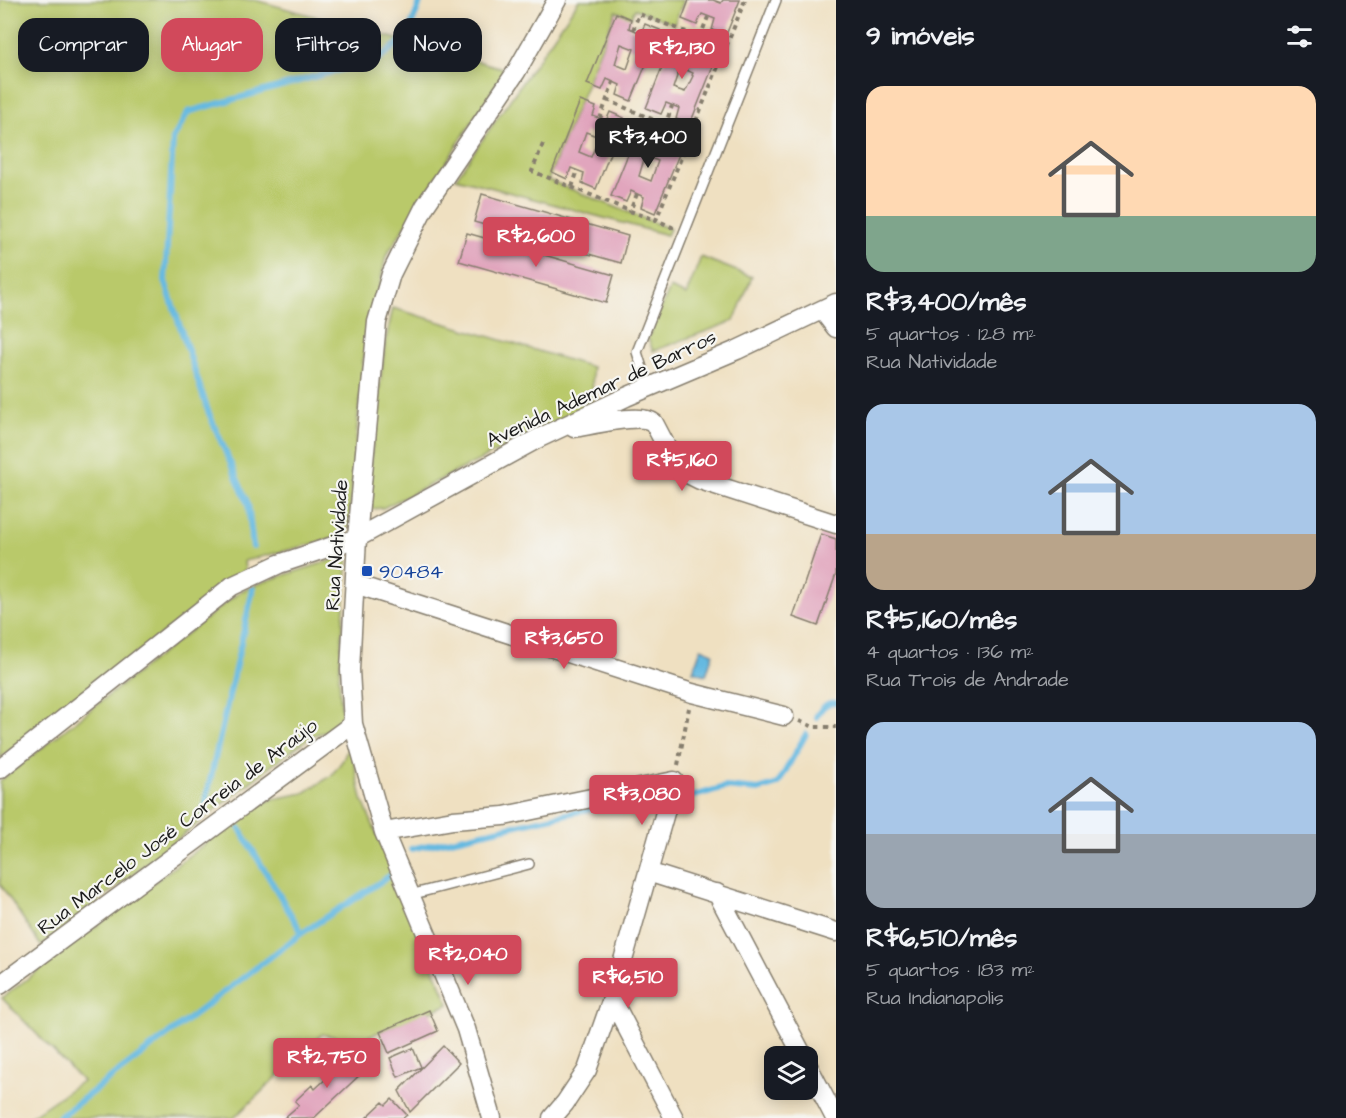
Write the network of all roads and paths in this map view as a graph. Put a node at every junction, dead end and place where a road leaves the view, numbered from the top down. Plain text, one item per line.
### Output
1 (557, 0) edge
2 (745, 0) edge
3 (776, 0) edge
4 (708, 17) dead end
5 (633, 30) dead end
6 (700, 37) junction
7 (726, 47) junction
8 (693, 54) dead end
9 (614, 82) dead end
10 (607, 100) junction
11 (672, 106) dead end
12 (600, 119) dead end
13 (665, 125) junction
14 (690, 135) junction
15 (659, 143) dead end
16 (543, 144) dead end
17 (578, 171) dead end
18 (572, 187) junction
19 (637, 194) dead end
20 (630, 211) junction
21 (656, 220) junction
22 (668, 238) dead end
23 (829, 307) edge
24 (836, 328) edge
25 (648, 387) junction
26 (626, 397) junction
27 (636, 418) junction
28 (554, 431) junction
29 (836, 524) edge
30 (357, 538) junction
31 (355, 584) junction
32 (692, 693) junction
33 (784, 716) joint
34 (352, 724) junction
35 (836, 727) edge
36 (0, 769) edge
37 (674, 781) junction
38 (384, 832) junction
39 (529, 864) dead end
40 (648, 872) junction
41 (717, 893) junction
42 (410, 896) junction
43 (836, 932) edge
44 (0, 985) edge
45 (612, 999) junction
46 (798, 1046) edge
47 (818, 1085) edge
48 (492, 1118) edge
49 (552, 1118) edge
50 (674, 1118) edge
51 (835, 1118) edge

1 - 30 street, Rua Natividade
2 - 7 path
3 - 25 lane
4 - 6 path
5 - 6 path
6 - 7 path
6 - 8 path
7 - 14 path
9 - 10 path
10 - 12 path
10 - 13 path
11 - 13 path
13 - 14 path
13 - 15 path
14 - 21 path
16 - 18 path
17 - 18 path
18 - 20 path
19 - 20 path
20 - 21 path
21 - 22 path
23 - 24 street
23 - 25 street, Avenida Ademar de Barros
25 - 26 street, Avenida Ademar de Barros
26 - 27 street
26 - 28 street, Avenida Ademar de Barros
27 - 28 street
27 - 29 street
28 - 30 street, Avenida Ademar de Barros
30 - 31 street, Rua Natividade
30 - 36 street, Avenida Ademar de Barros
31 - 32 street
31 - 34 street, Rua Natividade
32 - 33 street
32 - 37 path
33 - 35 path
34 - 38 street, Rua Natividade
34 - 44 street, Rua Marcelo José Correia de Araújo
37 - 38 street
37 - 40 street
38 - 42 street, Rua Natividade
39 - 42 lane
40 - 41 street
40 - 45 street
41 - 43 street
41 - 46 street
42 - 48 street, Rua Natividade
45 - 49 street
45 - 50 street
47 - 51 street

